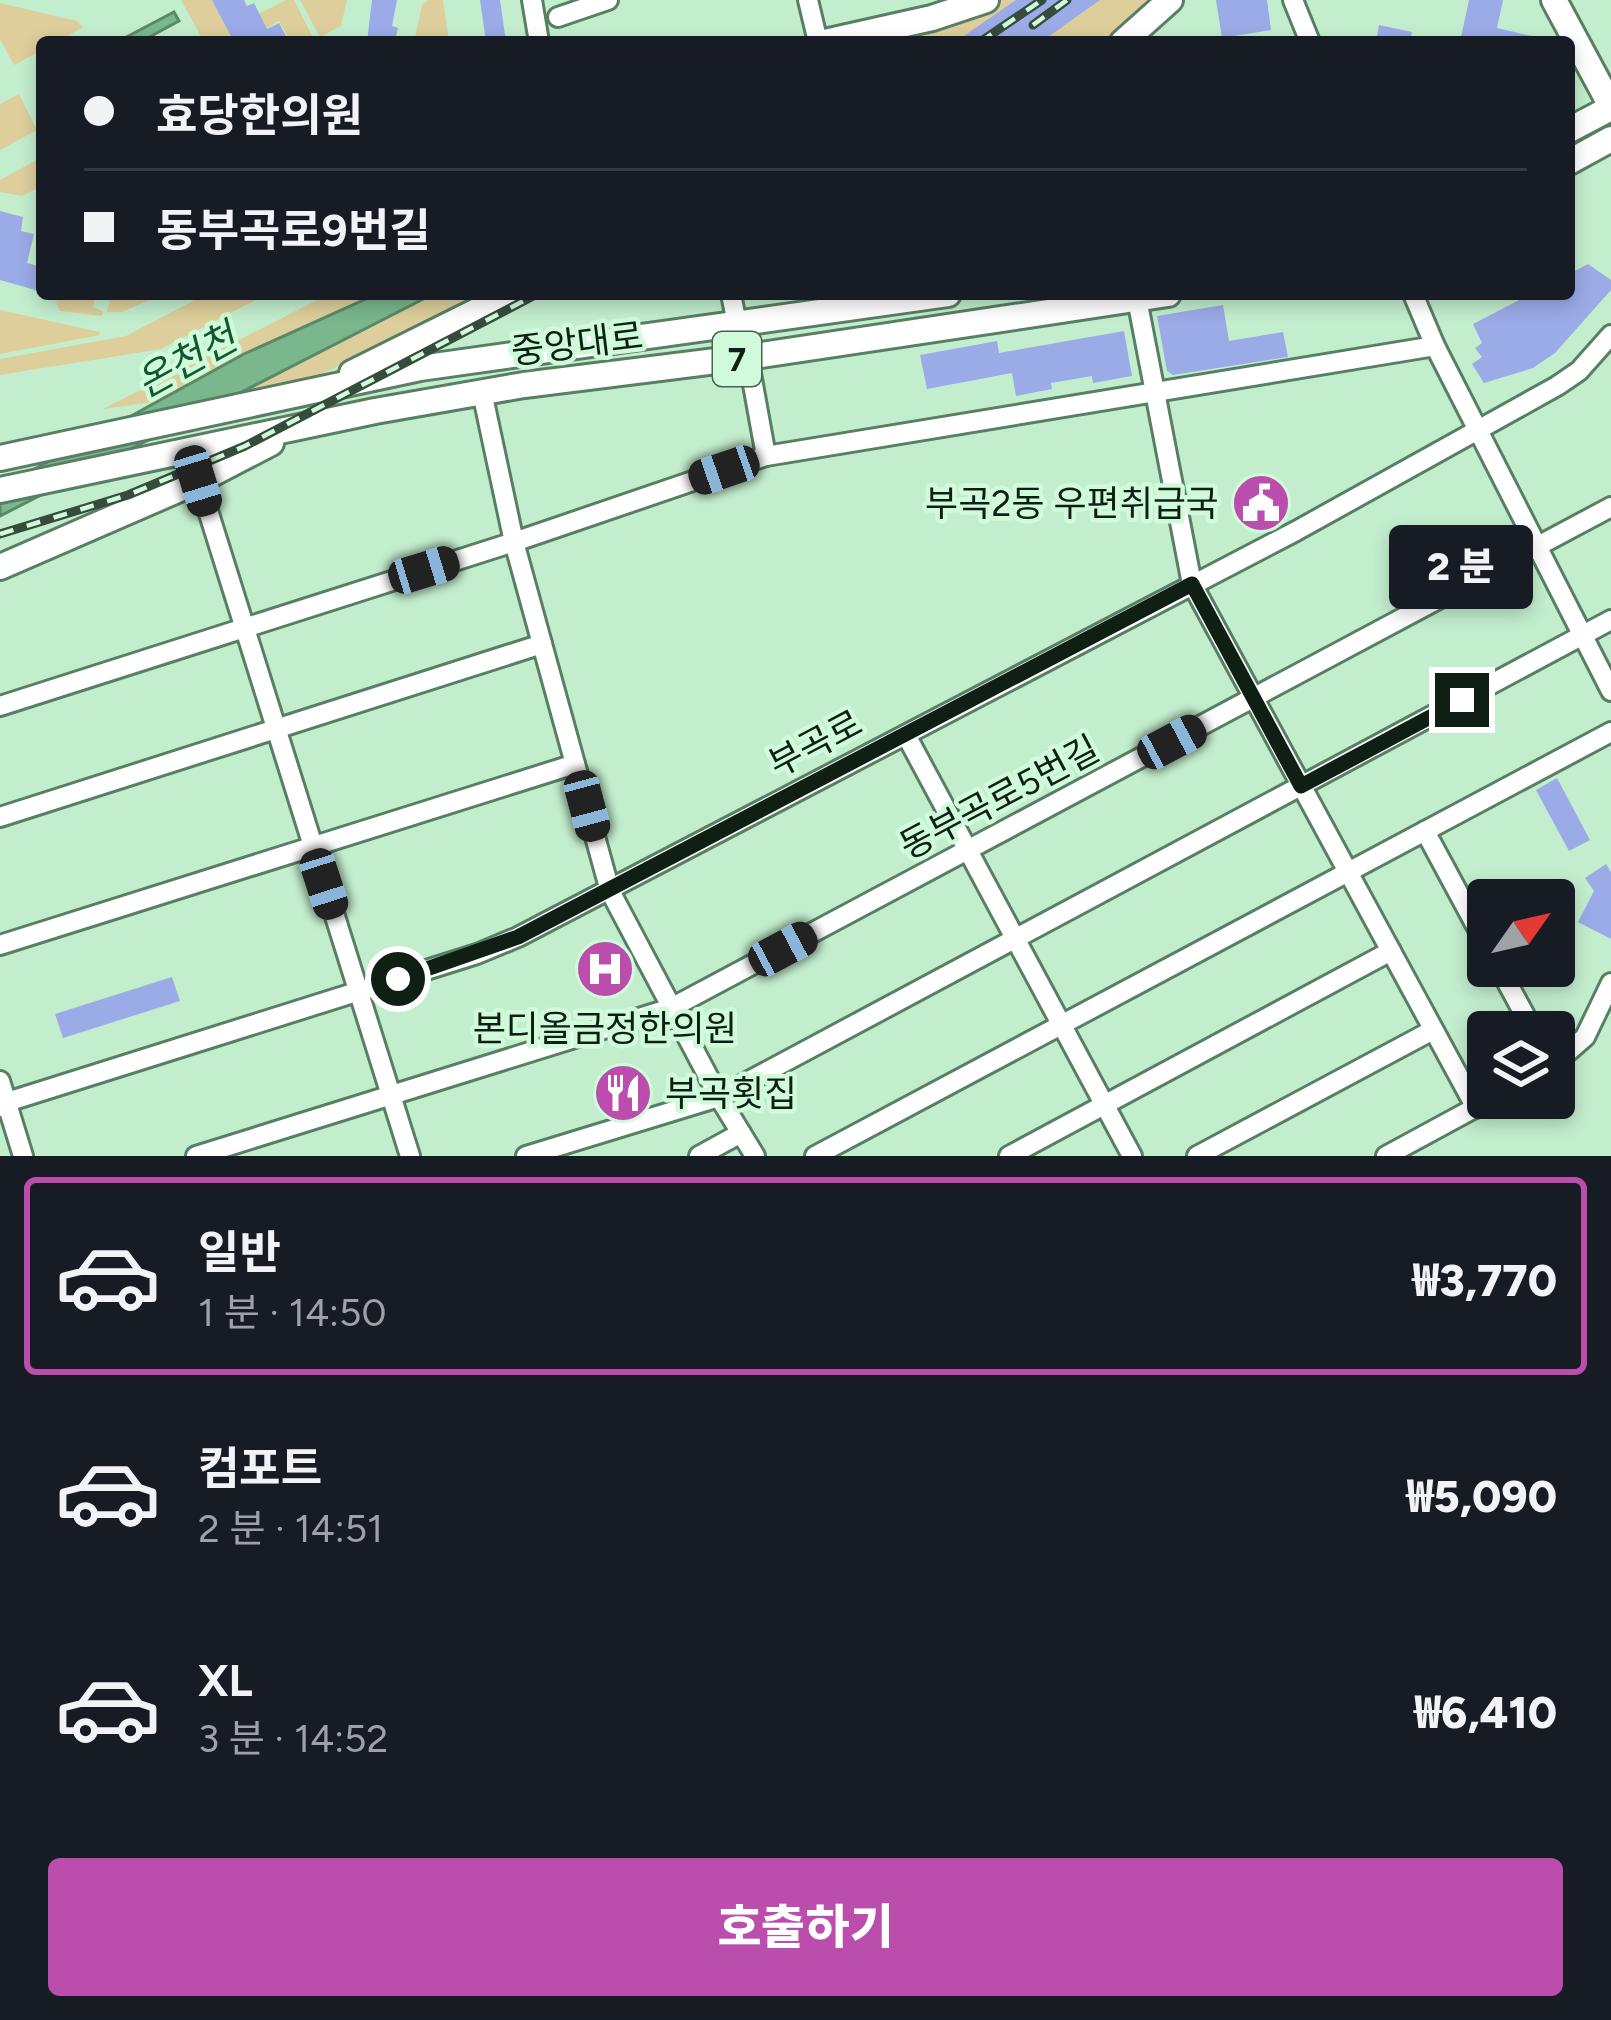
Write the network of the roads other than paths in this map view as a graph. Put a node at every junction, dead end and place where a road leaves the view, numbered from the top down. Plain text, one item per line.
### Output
1 (532, 0) edge
2 (608, 0) edge
3 (808, 0) edge
4 (986, 0) edge
5 (1170, 0) edge
6 (1293, 0) edge
7 (1554, 0) edge
8 (930, 9) edge
9 (558, 17) dead end
10 (891, 34) edge
11 (538, 36) edge
12 (820, 36) edge
13 (1131, 36) edge
14 (1308, 36) edge
15 (1573, 36) edge
16 (1575, 39) edge
17 (1611, 107) edge
18 (1575, 127) edge
19 (1611, 139) edge
20 (1575, 159) edge
21 (498, 300) edge
22 (732, 300) edge
23 (906, 300) edge
24 (1130, 300) edge
25 (1137, 300) edge
26 (1416, 300) edge
27 (736, 324) junction
28 (1611, 335) edge
29 (1435, 346) junction
30 (748, 357) junction
31 (1611, 365) edge
32 (1580, 371) junction
33 (316, 391) junction
34 (482, 392) junction
35 (1156, 392) junction
36 (306, 425) junction
37 (1479, 429) junction
38 (190, 453) junction
39 (766, 456) junction
40 (0, 458) edge
41 (198, 481) junction
42 (0, 490) edge
43 (1611, 507) edge
44 (514, 542) junction
45 (1538, 546) junction
46 (0, 566) edge
47 (1192, 584) junction
48 (1611, 620) edge
49 (243, 627) junction
50 (1583, 635) junction
51 (542, 644) junction
52 (1611, 691) edge
53 (1254, 698) junction
54 (0, 706) edge
55 (275, 730) junction
56 (1611, 732) edge
57 (906, 735) junction
58 (575, 764) junction
59 (1301, 786) junction
60 (0, 817) edge
61 (1425, 832) junction
62 (312, 848) junction
63 (968, 850) junction
64 (1348, 872) junction
65 (610, 891) junction
66 (1467, 909) edge
67 (1015, 938) junction
68 (0, 946) edge
69 (1391, 951) junction
70 (1611, 983) edge
71 (358, 991) junction
72 (671, 1008) junction
73 (1062, 1025) junction
74 (1433, 1030) junction
75 (1575, 1046) edge
76 (1467, 1078) edge
77 (2, 1096) edge
78 (391, 1096) junction
79 (719, 1096) junction
80 (1105, 1105) junction
81 (1467, 1113) edge
82 (741, 1133) junction
83 (23, 1156) edge
84 (196, 1156) edge
85 (410, 1156) edge
86 (526, 1156) edge
87 (699, 1156) edge
88 (755, 1156) edge
89 (815, 1156) edge
90 (1009, 1156) edge
91 (1132, 1156) edge
92 (1197, 1156) edge
93 (1386, 1156) edge

1 - 11 street
2 - 9 street
3 - 12 street
4 - 8 main road
5 - 13 main road
6 - 14 street
7 - 15 main road
8 - 10 main road
16 - 17 main road
17 - 18 main road
19 - 20 main road
21 - 33 main road
22 - 27 street
23 - 27 main road, 중앙대로 / 7
24 - 30 main road, 중앙대로 / 7
25 - 35 street
26 - 29 street
27 - 33 main road, 중앙대로 / 7
28 - 32 street, 부곡로
29 - 35 street
29 - 37 street
30 - 34 main road, 중앙대로 / 7
30 - 39 street
31 - 32 street
32 - 37 street, 부곡로
33 - 40 main road, 중앙대로 / 7
34 - 36 main road, 중앙대로 / 7
34 - 44 street
35 - 39 street
35 - 47 street
36 - 38 main road, 중앙대로 / 7
36 - 41 main road
37 - 45 street
37 - 47 street, 부곡로
38 - 41 street
38 - 42 main road, 중앙대로 / 7
39 - 44 street
41 - 46 main road
41 - 49 street
43 - 45 street, 동부곡로5번길
44 - 49 street
44 - 51 street
45 - 50 street
45 - 53 street, 동부곡로5번길
47 - 53 street
47 - 57 street, 부곡로
48 - 50 street
49 - 54 street
49 - 55 street
50 - 52 street
50 - 59 street
51 - 55 street
51 - 58 street
53 - 59 street
53 - 63 street, 동부곡로5번길
55 - 60 street
55 - 62 street
56 - 61 street
57 - 63 street
57 - 65 street, 부곡로
58 - 62 street
58 - 65 street
59 - 64 street
59 - 67 street
61 - 64 street
61 - 66 street
62 - 68 street
62 - 71 street
63 - 67 street
63 - 72 street, 동부곡로5번길
64 - 69 street
64 - 73 street
65 - 71 street, 부곡로
65 - 72 street
67 - 73 street
67 - 79 street
69 - 74 street
69 - 80 street
70 - 75 street
71 - 77 street, 부곡로
71 - 78 street
72 - 78 street, 동부곡로5번길
72 - 79 street
73 - 80 street
73 - 89 street
74 - 76 street
74 - 92 street
77 - 83 street
78 - 84 street, 동부곡로5번길
78 - 85 street
79 - 82 street
79 - 86 street
80 - 90 street
80 - 91 street
81 - 93 street
82 - 87 street
82 - 88 street

